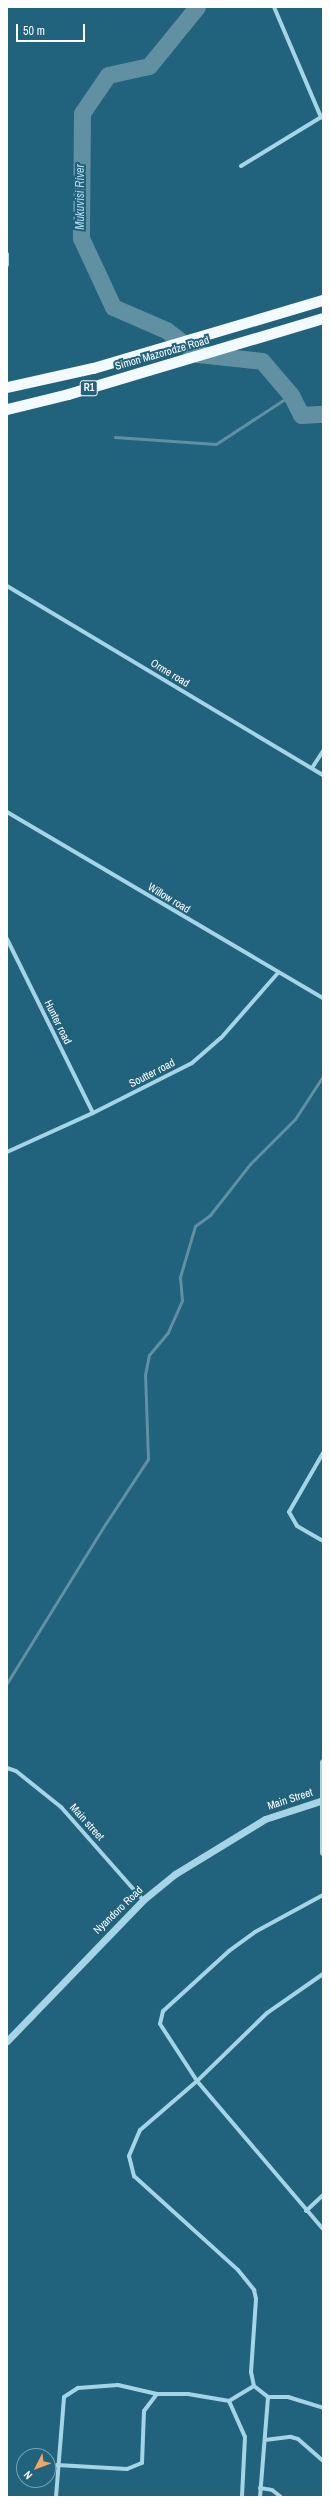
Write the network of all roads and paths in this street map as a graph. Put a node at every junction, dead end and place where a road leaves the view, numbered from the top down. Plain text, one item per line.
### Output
1 (274, 7) edge
2 (322, 116) edge
3 (241, 166) dead end
4 (7, 254) edge
5 (7, 265) edge
6 (323, 300) edge
7 (323, 318) edge
8 (7, 387) edge
9 (7, 409) edge
10 (7, 586) edge
11 (323, 751) edge
12 (312, 768) junction
13 (323, 775) edge
14 (7, 812) edge
15 (7, 939) edge
16 (278, 973) junction
17 (323, 998) edge
18 (93, 1113) junction
19 (7, 1152) edge
20 (323, 1454) edge
21 (323, 1541) edge
22 (323, 1762) edge
23 (7, 1768) edge
24 (322, 1800) edge
25 (265, 1819) joint
26 (323, 1852) edge
27 (323, 1894) edge
28 (143, 1900) junction
29 (323, 1974) edge
30 (7, 2041) edge
31 (197, 2082) junction
32 (323, 2195) edge
33 (306, 2210) junction
34 (323, 2229) edge
35 (254, 2386) junction
36 (157, 2394) junction
37 (268, 2397) junction
38 (229, 2401) junction
39 (323, 2408) edge
40 (265, 2440) junction
41 (323, 2461) edge
42 (57, 2465) junction
43 (260, 2488) junction
44 (56, 2497) edge
45 (242, 2497) edge
46 (260, 2497) edge
47 (281, 2497) edge

1 - 2 street
2 - 3 street
4 - 5 street
6 - 8 highway, Simon Mazorodze Road / R1
7 - 9 highway, Simon Mazorodze Road / R1
10 - 12 street, Orme road
11 - 12 street
12 - 13 street, Orme road
14 - 16 street, Willow road
15 - 18 street, Hunter road
16 - 17 street, Willow road
16 - 18 street, Soutter road
18 - 19 street, Soutter road
20 - 21 street
22 - 24 street
23 - 28 street, Main street
24 - 25 street, Main Street
24 - 26 street
25 - 28 street, Nyandoro Road
27 - 31 street
28 - 30 street, Nyandoro Road
29 - 31 street
31 - 33 street
31 - 35 street
32 - 33 street
33 - 34 street
35 - 37 street
35 - 38 street
36 - 38 street
36 - 42 street
36 - 42 street
37 - 39 street
37 - 40 street
38 - 45 street
40 - 41 street
40 - 43 street
42 - 44 street
43 - 46 street
43 - 47 street

